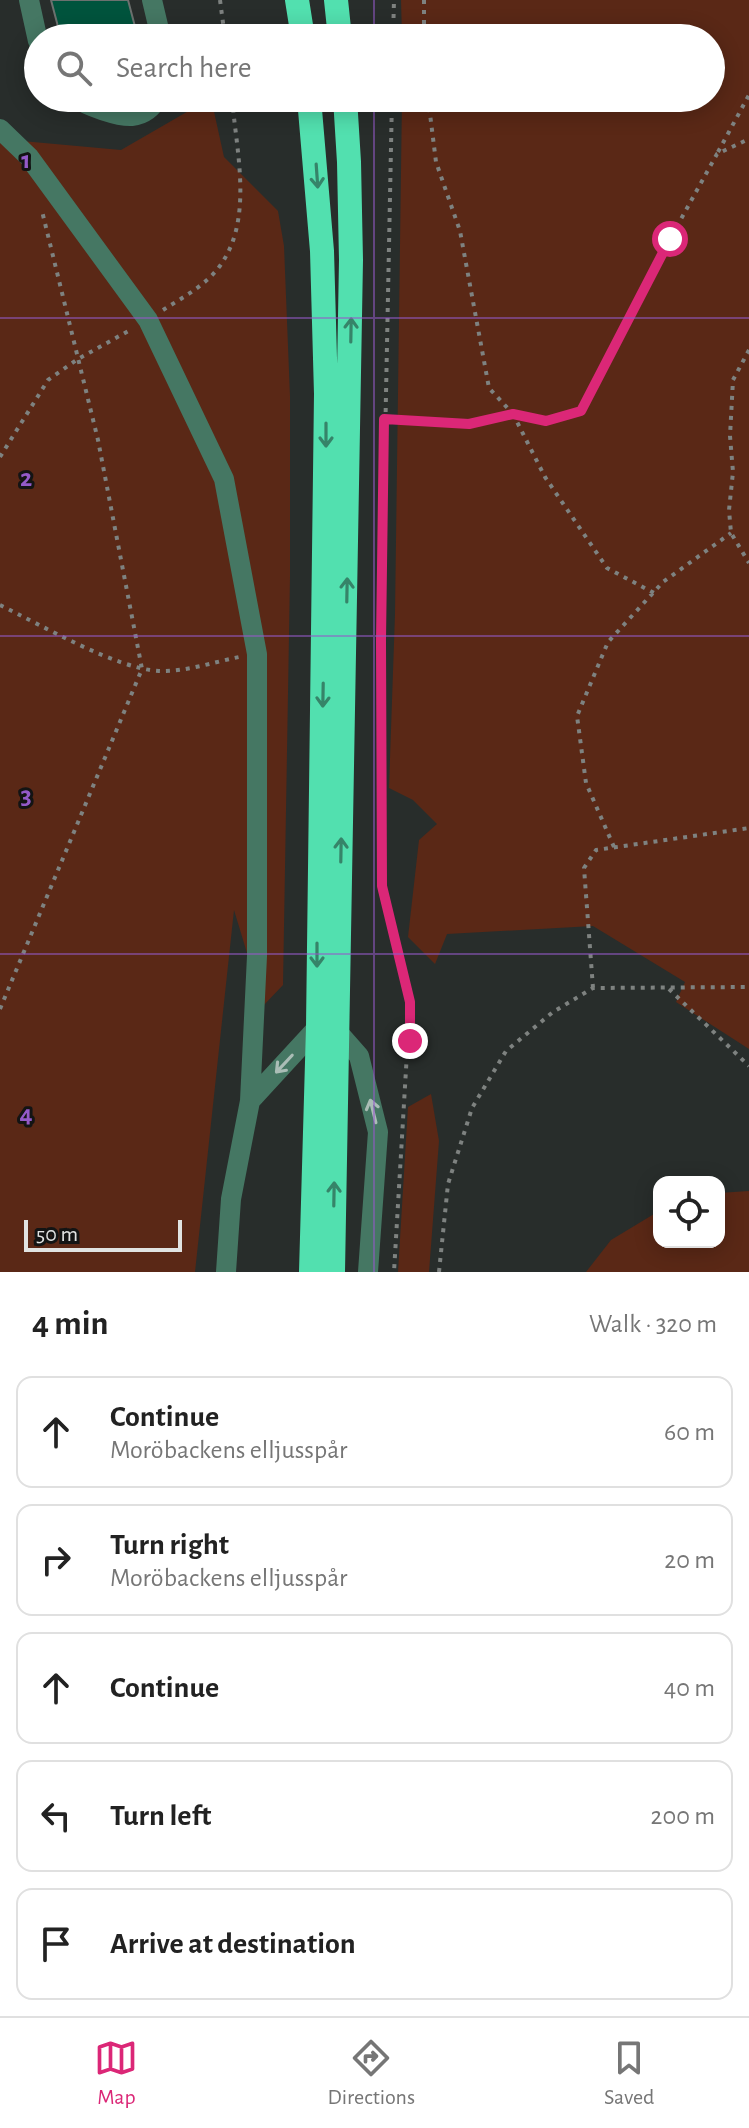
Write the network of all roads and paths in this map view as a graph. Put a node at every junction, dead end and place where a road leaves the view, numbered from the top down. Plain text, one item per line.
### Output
1 (29, 0) edge
2 (152, 0) edge
3 (220, 0) edge
4 (297, 0) edge
5 (336, 0) edge
6 (394, 0) edge
7 (424, 0) edge
8 (34, 24) edge
9 (158, 24) edge
10 (223, 24) edge
11 (301, 24) edge
12 (339, 24) edge
13 (393, 24) edge
14 (424, 24) edge
15 (749, 95) edge
16 (115, 112) edge
17 (143, 112) edge
18 (310, 112) edge
19 (346, 112) edge
20 (392, 112) edge
21 (430, 112) edge
22 (0, 129) edge
23 (749, 139) edge
24 (717, 154) junction
25 (41, 204) dead end
26 (749, 350) edge
27 (513, 414) junction
28 (384, 419) junction
29 (731, 533) junction
30 (749, 563) edge
31 (654, 593) junction
32 (0, 605) edge
33 (257, 654) junction
34 (142, 669) junction
35 (749, 828) edge
36 (614, 847) junction
37 (667, 987) junction
38 (749, 987) edge
39 (593, 988) junction
40 (0, 1009) edge
41 (328, 1029) junction
42 (749, 1066) edge
43 (250, 1101) junction
44 (226, 1272) edge
45 (311, 1272) edge
46 (333, 1272) edge
47 (368, 1272) edge
48 (394, 1272) edge
49 (439, 1272) edge

1 - 8 lane
2 - 9 lane
3 - 10 path
4 - 11 highway
5 - 12 highway
6 - 13 path
7 - 14 path
15 - 24 path
16 - 17 lane
18 -> 41 highway
41 -> 19 highway
20 - 28 path
21 - 27 path
22 - 33 lane
23 - 24 path
24 - 27 path
25 - 34 path
26 - 29 path
27 - 28 path
27 - 31 path
28 - 48 path
29 - 30 path
29 - 31 path
31 - 36 path
32 - 34 path
33 - 34 path
33 - 43 lane
34 - 40 path
35 - 36 path
36 - 39 path
37 - 38 path
37 - 39 path
37 - 42 path
39 - 49 path
41 -> 43 lane
41 - 45 highway
46 -> 41 highway
47 -> 41 lane
43 - 44 lane

